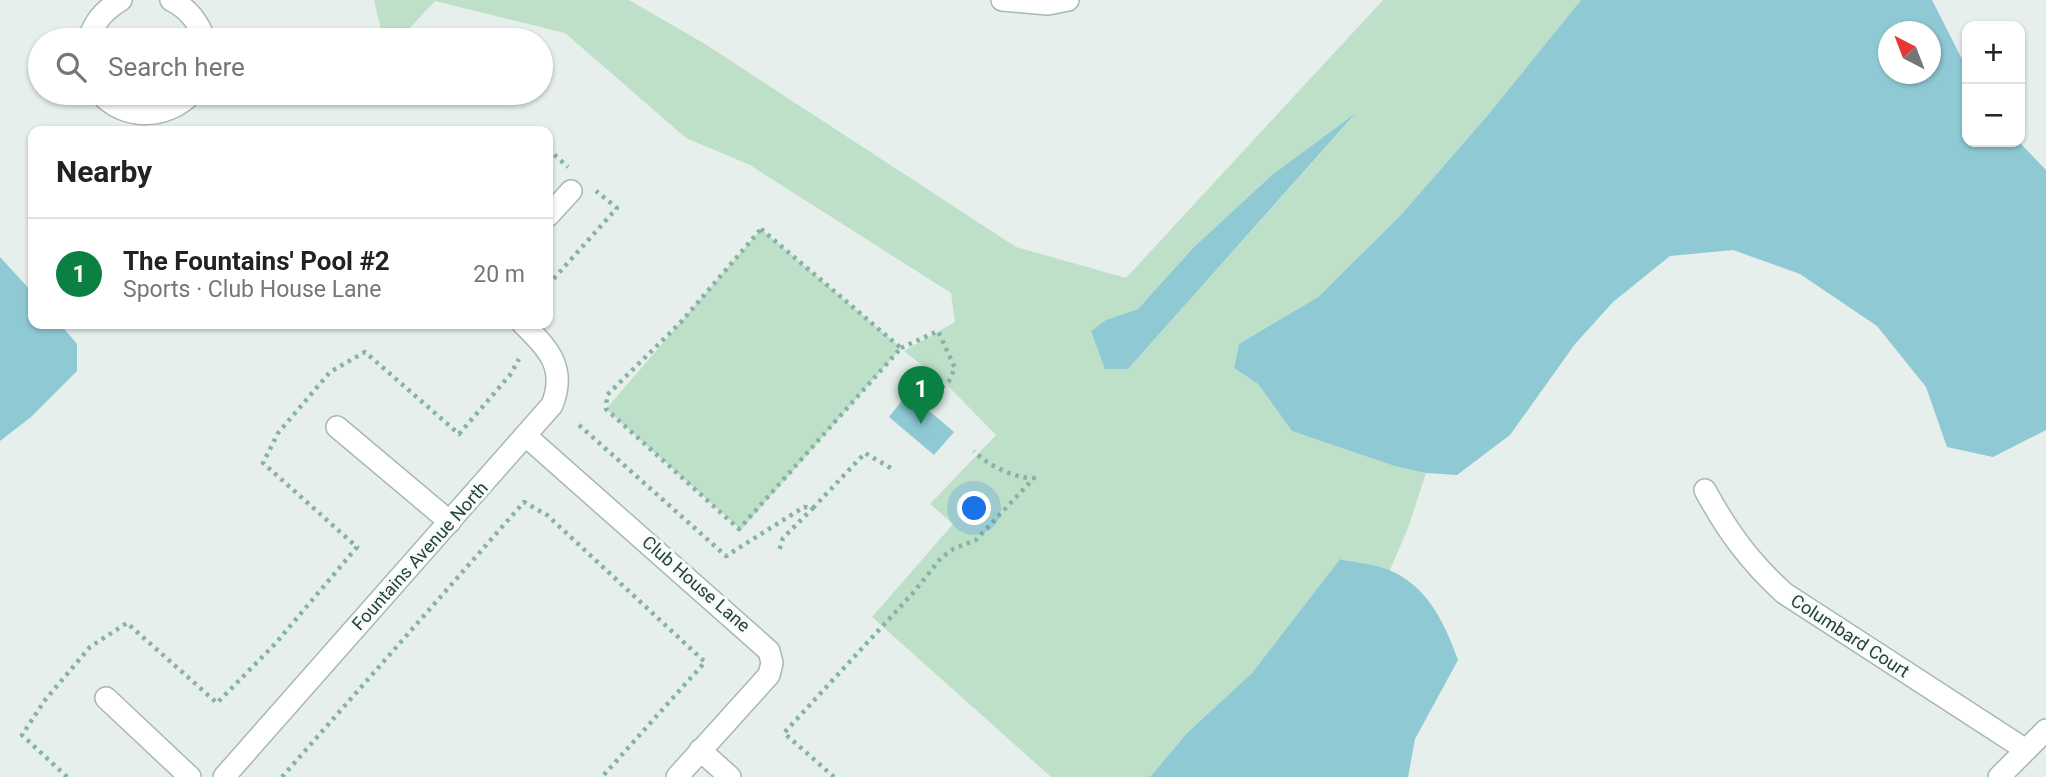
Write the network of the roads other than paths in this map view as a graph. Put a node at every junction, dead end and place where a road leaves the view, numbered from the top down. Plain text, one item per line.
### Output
1 (171, 0) edge
2 (1002, 0) edge
3 (1068, 0) edge
4 (109, 3) edge
5 (92, 28) edge
6 (200, 28) edge
7 (115, 105) edge
8 (178, 105) edge
9 (571, 191) dead end
10 (553, 211) edge
11 (528, 329) edge
12 (337, 427) dead end
13 (526, 436) junction
14 (1706, 490) dead end
15 (450, 522) junction
16 (106, 698) dead end
17 (2046, 730) edge
18 (700, 750) junction
19 (2026, 750) junction
20 (190, 777) edge
21 (223, 777) edge
22 (677, 777) edge
23 (730, 777) edge
24 (1999, 777) edge

1 - 6 street
2 - 3 street
4 - 5 street
7 - 8 street
9 - 10 street
11 - 13 street, Fountains Avenue North
12 - 15 street
13 - 15 street, Fountains Avenue North
13 - 18 street, Club House Lane
14 - 19 street, Columbard Court
15 - 21 street, Fountains Avenue North
16 - 20 street
17 - 19 street
18 - 22 street, Club House Lane
18 - 23 street
19 - 24 street

